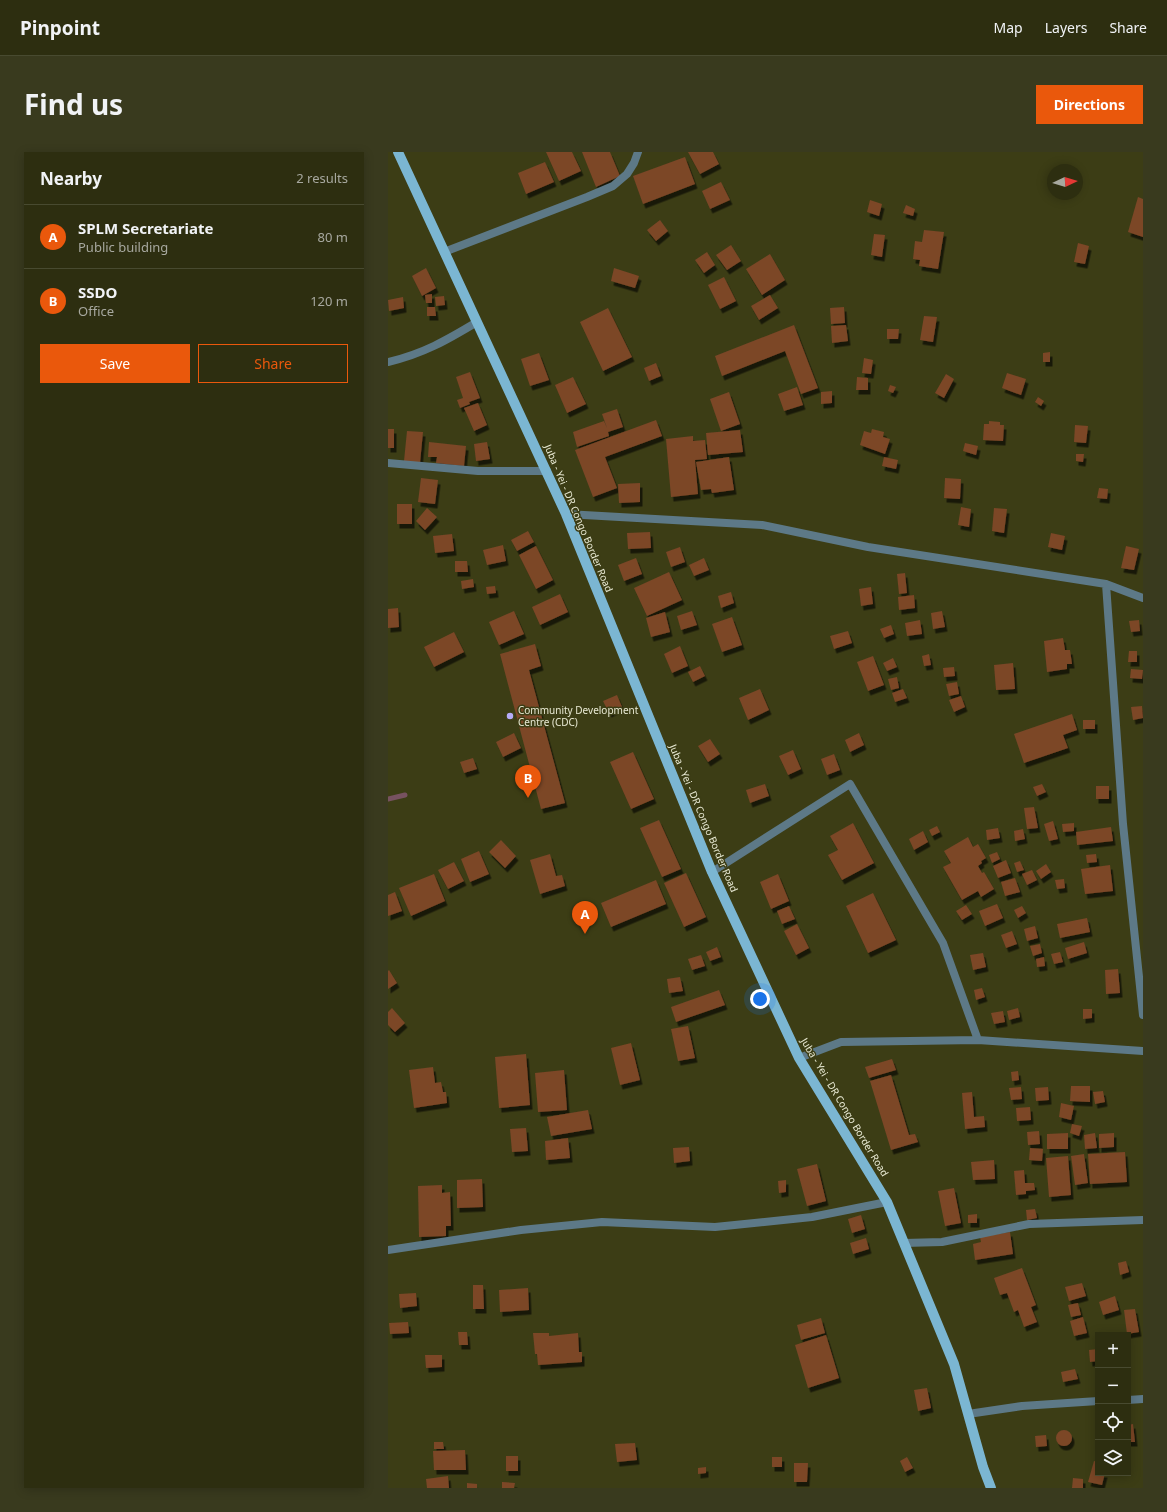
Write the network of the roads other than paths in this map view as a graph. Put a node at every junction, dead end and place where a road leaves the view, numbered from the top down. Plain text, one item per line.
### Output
1 (398, 152) edge
2 (638, 152) edge
3 (444, 252) junction
4 (477, 322) junction
5 (388, 362) edge
6 (388, 463) edge
7 (547, 471) junction
8 (566, 514) junction
9 (1106, 584) junction
10 (1143, 598) edge
11 (712, 872) junction
12 (1143, 1015) edge
13 (978, 1040) junction
14 (1143, 1051) edge
15 (799, 1058) junction
16 (887, 1202) junction
17 (1143, 1220) edge
18 (904, 1243) junction
19 (388, 1250) edge
20 (1143, 1399) edge
21 (1131, 1400) edge
22 (1095, 1401) edge
23 (968, 1414) junction
24 (991, 1488) edge

1 - 3 main road, Juba - Yei - DR Congo Border Road
2 - 3 street
3 - 4 main road, Juba - Yei - DR Congo Border Road
4 - 5 street
4 - 7 main road, Juba - Yei - DR Congo Border Road
6 - 7 street
7 - 8 main road, Juba - Yei - DR Congo Border Road
8 - 9 street
8 - 11 main road, Juba - Yei - DR Congo Border Road
9 - 10 street
9 - 12 street
11 - 13 street
11 - 15 main road, Juba - Yei - DR Congo Border Road
13 - 14 street
13 - 15 street
15 - 16 main road, Juba - Yei - DR Congo Border Road
16 - 18 main road, Juba - Yei - DR Congo Border Road
16 - 19 street
17 - 18 street
18 - 23 main road, Juba - Yei - DR Congo Border Road
20 - 21 street
22 - 23 street
23 - 24 main road, Juba - Yei - DR Congo Border Road

